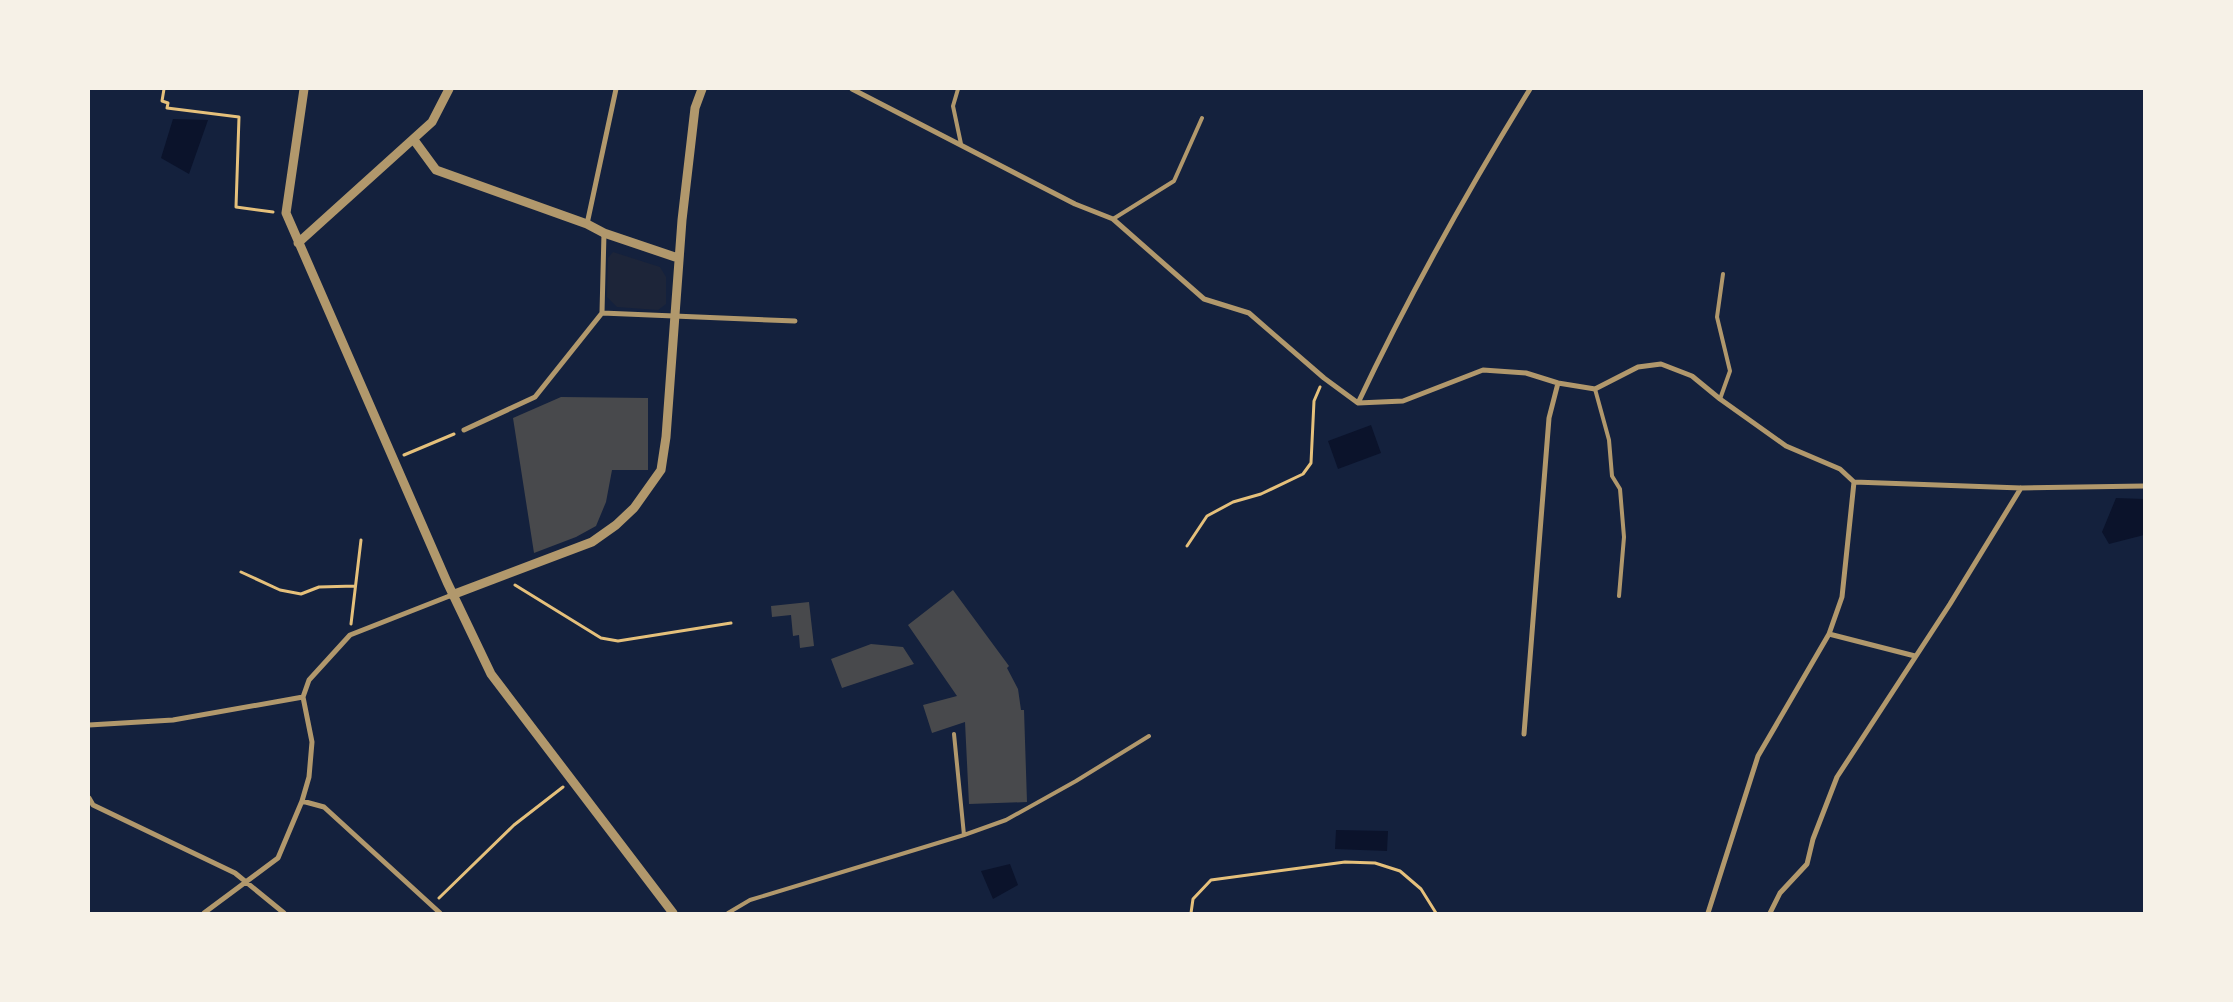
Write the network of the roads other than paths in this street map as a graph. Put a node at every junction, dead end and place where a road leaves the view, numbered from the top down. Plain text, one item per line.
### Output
1 (304, 89) edge
2 (449, 89) edge
3 (616, 89) edge
4 (702, 89) edge
5 (852, 89) edge
6 (958, 89) edge
7 (1530, 89) edge
8 (1202, 118) dead end
9 (414, 140) junction
10 (961, 144) junction
11 (1112, 219) junction
12 (587, 224) junction
13 (604, 233) junction
14 (298, 243) junction
15 (678, 258) junction
16 (1723, 274) dead end
17 (602, 313) junction
18 (675, 317) junction
19 (795, 321) dead end
20 (1558, 383) junction
21 (1595, 389) junction
22 (1720, 400) junction
23 (1358, 403) junction
24 (464, 430) road end
25 (1854, 482) junction
26 (2144, 486) edge
27 (2021, 488) junction
28 (452, 595) junction
29 (1619, 596) dead end
30 (1829, 634) junction
31 (1915, 656) junction
32 (303, 697) junction
33 (89, 725) edge
34 (954, 734) dead end
35 (1524, 734) dead end
36 (1149, 736) dead end
37 (89, 798) edge
38 (302, 801) junction
39 (964, 836) junction
40 (246, 882) junction
41 (204, 913) edge
42 (284, 913) edge
43 (440, 913) edge
44 (673, 913) edge
45 (728, 913) edge
46 (1708, 913) edge
47 (1770, 913) edge

1 - 14 street
2 - 9 street
3 - 12 street
4 - 15 street
5 - 10 street
6 - 10 lane
7 - 23 street
8 - 11 lane
9 - 12 street
9 - 14 street
10 - 11 street
11 - 23 street
12 - 13 street
13 - 15 street
13 - 17 street
14 - 28 street
15 - 18 street
16 - 22 lane
17 - 18 street
17 - 24 street
18 - 19 street
18 - 28 street
20 - 21 street
20 - 23 street
20 - 35 street
21 - 22 street
21 - 29 lane
22 - 25 street
25 - 27 street
25 - 30 street
26 - 27 street
27 - 31 street
28 - 32 street
28 - 44 street
30 - 31 street
30 - 46 street
31 - 47 street
32 - 33 street
32 - 38 street
34 - 39 lane
36 - 39 lane
37 - 40 street
38 - 40 street
38 - 43 street
39 - 45 lane
40 - 41 street
40 - 42 street

